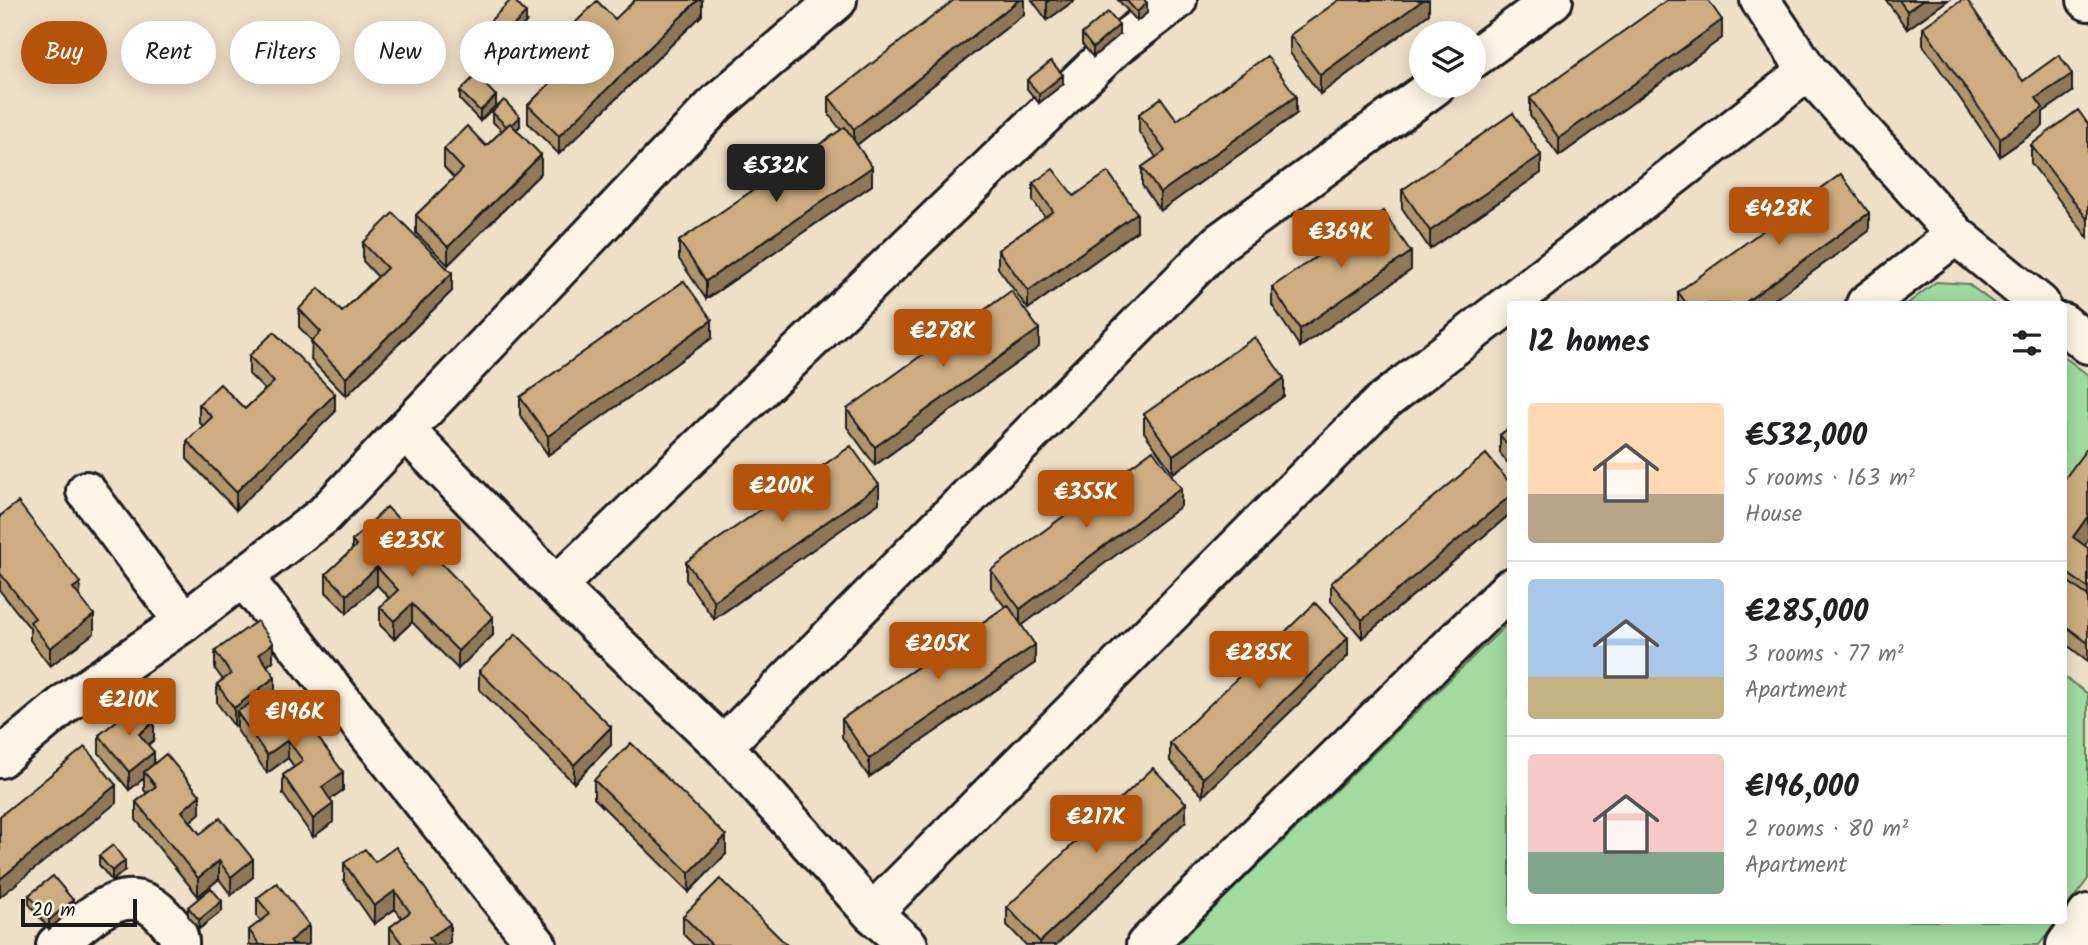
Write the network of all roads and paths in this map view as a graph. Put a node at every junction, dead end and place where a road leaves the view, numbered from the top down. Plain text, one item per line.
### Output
1 (837, 0) edge
2 (1177, 0) edge
3 (1553, 0) edge
4 (1760, 0) edge
5 (1486, 49) edge
6 (1808, 71) junction
7 (1418, 98) edge
8 (1955, 235) junction
9 (1512, 301) edge
10 (1870, 301) edge
11 (2036, 301) edge
12 (1507, 305) edge
13 (2067, 326) edge
14 (2088, 344) edge
15 (405, 430) junction
16 (86, 491) dead end
17 (243, 577) junction
18 (556, 586) junction
19 (1507, 591) edge
20 (184, 622) junction
21 (723, 746) junction
22 (0, 758) edge
23 (872, 913) junction
24 (2088, 914) edge
25 (56, 945) edge
26 (179, 945) edge
27 (537, 945) edge
28 (908, 945) edge
29 (1146, 945) edge
30 (2066, 945) edge

1 - 15 street
2 - 18 street
3 - 5 street
4 - 6 street
6 - 8 street
6 - 9 street
7 - 21 street
8 - 10 street
8 - 11 street
12 - 23 street
13 - 14 street
15 - 17 street
15 - 18 street
16 - 20 street
17 - 20 street
17 - 27 street
18 - 21 street
19 - 29 street
20 - 22 street
21 - 23 street
23 - 28 street
24 - 30 street
25 - 26 street

